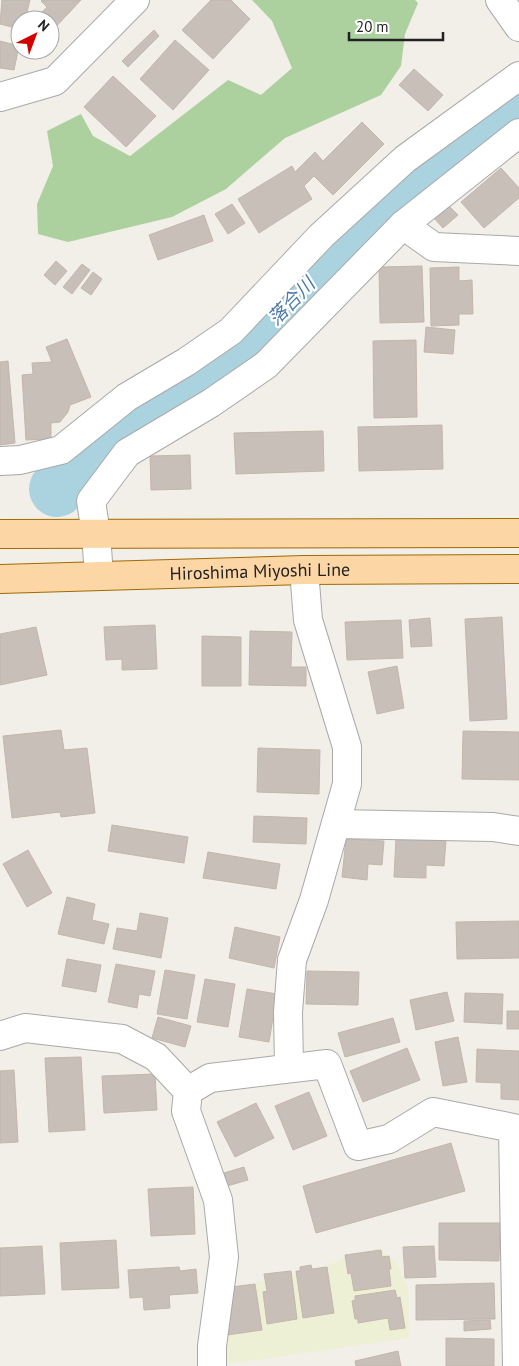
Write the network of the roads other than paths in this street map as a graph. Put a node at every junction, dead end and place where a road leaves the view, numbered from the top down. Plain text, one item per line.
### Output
1 (136, 0) edge
2 (500, 0) edge
3 (519, 27) edge
4 (519, 76) edge
5 (0, 97) edge
6 (519, 133) edge
7 (403, 225) junction
8 (519, 252) edge
9 (0, 461) edge
10 (519, 533) edge
11 (0, 534) edge
12 (96, 534) junction
13 (519, 569) edge
14 (304, 570) junction
15 (99, 576) junction
16 (0, 580) edge
17 (336, 824) junction
18 (519, 831) edge
19 (0, 1036) edge
20 (288, 1068) junction
21 (188, 1091) junction
22 (212, 1366) edge
23 (516, 1366) edge

1 - 5 street
2 - 3 street
4 - 9 street
6 - 7 street
7 - 8 street
7 - 12 street
10 - 12 main road
11 - 12 main road
12 - 15 street
13 - 14 main road, Hiroshima Miyoshi Line
14 - 15 main road, Hiroshima Miyoshi Line
14 - 17 street
15 - 16 main road, Hiroshima Miyoshi Line
17 - 18 street
17 - 20 street
19 - 21 street
20 - 21 street
20 - 23 street
21 - 22 street

